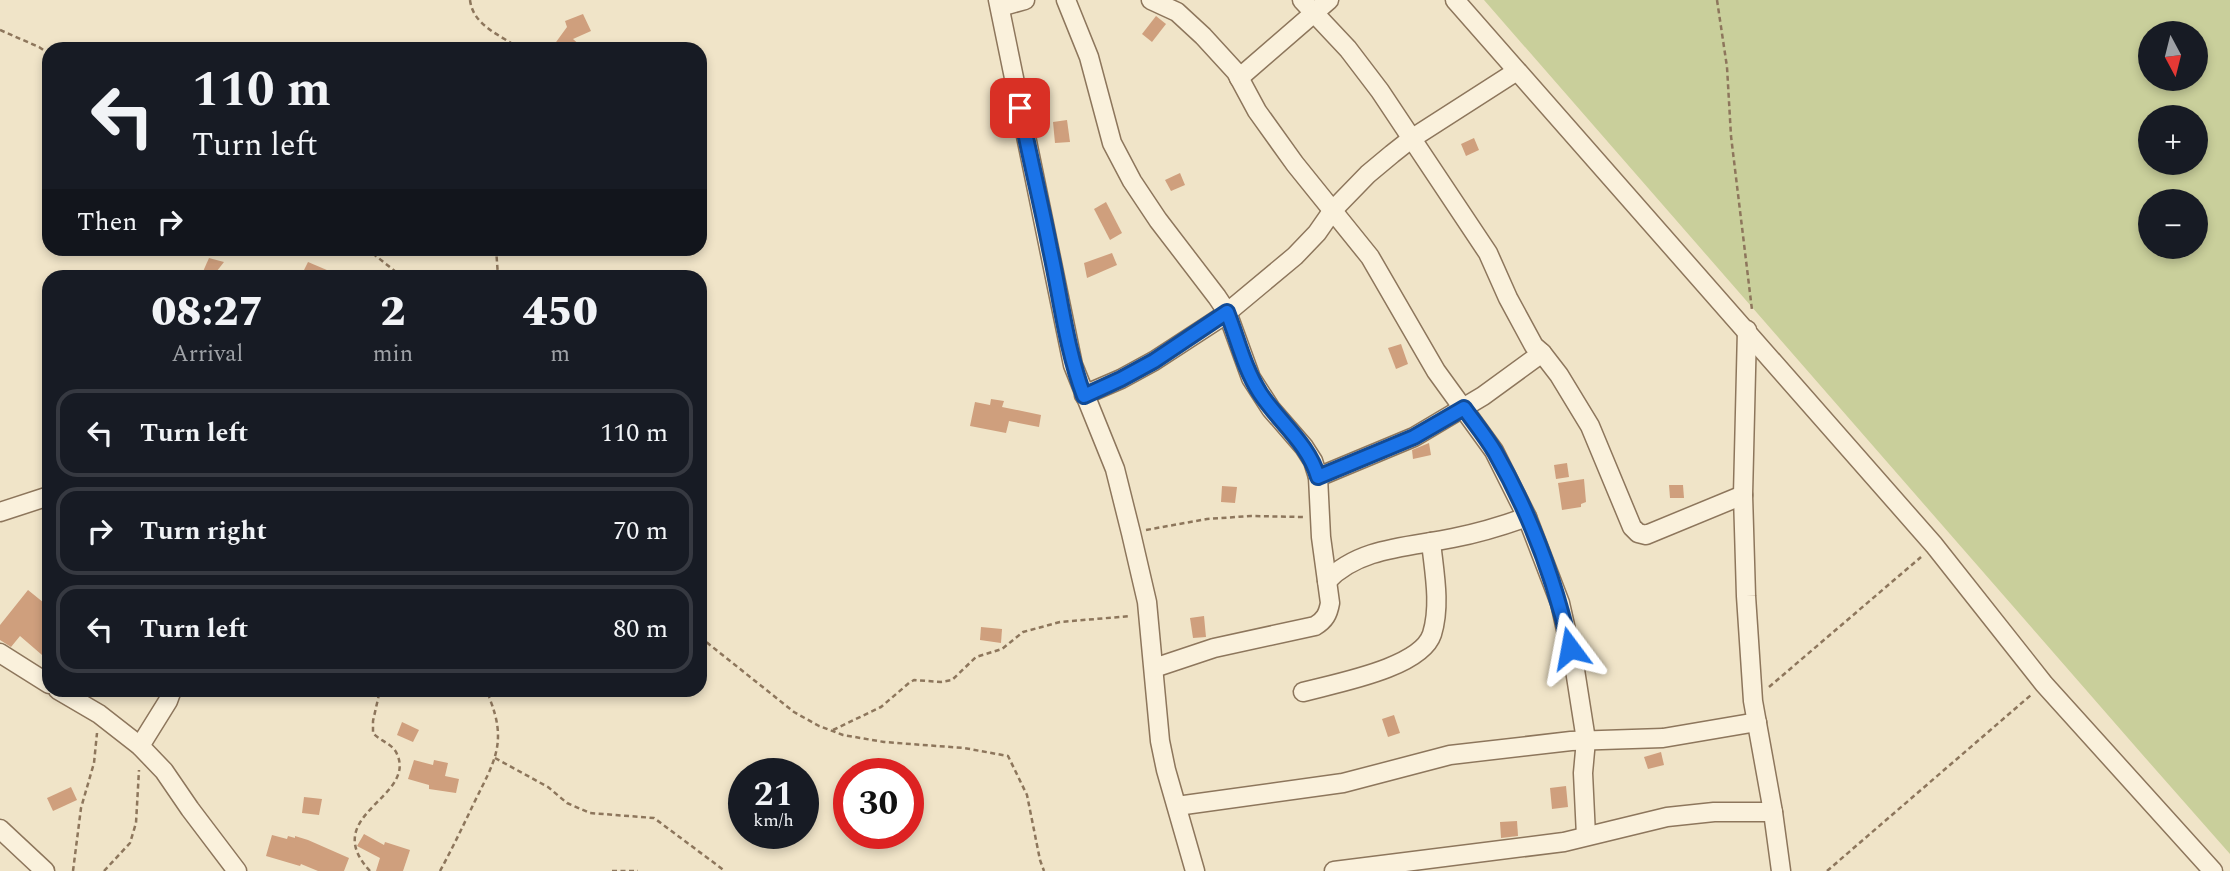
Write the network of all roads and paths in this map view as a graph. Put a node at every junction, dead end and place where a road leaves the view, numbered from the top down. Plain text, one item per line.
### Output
1 (470, 0) edge
2 (1026, 0) edge
3 (1066, 0) edge
4 (1151, 0) edge
5 (1302, 0) edge
6 (1329, 0) edge
7 (1455, 0) edge
8 (1717, 0) edge
9 (999, 4) edge
10 (1315, 13) junction
11 (0, 30) edge
12 (509, 42) edge
13 (42, 49) edge
14 (1517, 71) junction
15 (1239, 78) junction
16 (1410, 139) junction
17 (1333, 210) junction
18 (376, 256) edge
19 (394, 270) edge
20 (1227, 312) junction
21 (1752, 313) dead end
22 (1747, 330) junction
23 (1542, 353) junction
24 (1084, 396) junction
25 (1464, 408) junction
26 (1318, 477) junction
27 (1743, 495) junction
28 (42, 498) edge
29 (0, 512) edge
30 (1321, 517) junction
31 (1527, 517) junction
32 (1131, 533) junction
33 (1431, 542) junction
34 (1934, 545) junction
35 (1327, 581) junction
36 (1148, 611) junction
37 (707, 643) edge
38 (0, 653) edge
39 (1154, 668) junction
40 (42, 680) edge
41 (2044, 684) junction
42 (1303, 692) dead end
43 (70, 697) edge
44 (169, 697) edge
45 (378, 697) edge
46 (489, 697) edge
47 (1753, 701) junction
48 (99, 714) junction
49 (1757, 722) junction
50 (832, 731) junction
51 (1586, 740) junction
52 (140, 746) junction
53 (495, 758) junction
54 (1177, 806) junction
55 (1773, 812) junction
56 (0, 829) edge
57 (1587, 836) junction
58 (45, 871) edge
59 (73, 871) edge
60 (104, 871) edge
61 (237, 871) edge
62 (370, 871) edge
63 (440, 871) edge
64 (612, 871) edge
65 (638, 871) edge
66 (725, 871) edge
67 (1044, 871) edge
68 (1195, 871) edge
69 (1334, 871) edge
70 (1781, 871) edge
71 (1827, 871) edge
72 (2213, 871) edge

1 - 12 path
2 - 9 street
3 - 20 street
4 - 15 street
5 - 10 street
6 - 10 street
7 - 14 street
8 - 21 path
9 - 24 street
10 - 15 street
10 - 16 street
11 - 13 path
14 - 16 street
14 - 22 street
15 - 17 street
16 - 17 street
16 - 23 street
17 - 20 street
17 - 25 street
18 - 19 path
20 - 24 street
20 - 26 street
22 - 27 street
22 - 34 street
23 - 25 street
23 - 27 street
24 - 32 street
25 - 26 street
25 - 31 street
26 - 30 street
27 - 47 street
28 - 29 street
30 - 32 path
30 - 35 street
31 - 33 street
31 - 51 street
32 - 36 street
33 - 35 street
33 - 42 street
34 - 41 street
34 - 47 path
35 - 39 street
36 - 39 street
36 - 50 path
37 - 50 path
38 - 40 street
39 - 54 street
41 - 71 path
41 - 72 street
43 - 48 street
44 - 52 street
45 - 62 path
46 - 53 path
47 - 49 street
48 - 52 street
48 - 59 path
49 - 51 street
49 - 55 street
50 - 67 path
51 - 54 street
51 - 57 street
52 - 60 path
52 - 61 street
53 - 63 path
53 - 66 path
54 - 68 street
55 - 57 street
55 - 70 street
56 - 58 street
57 - 69 street
64 - 65 path

